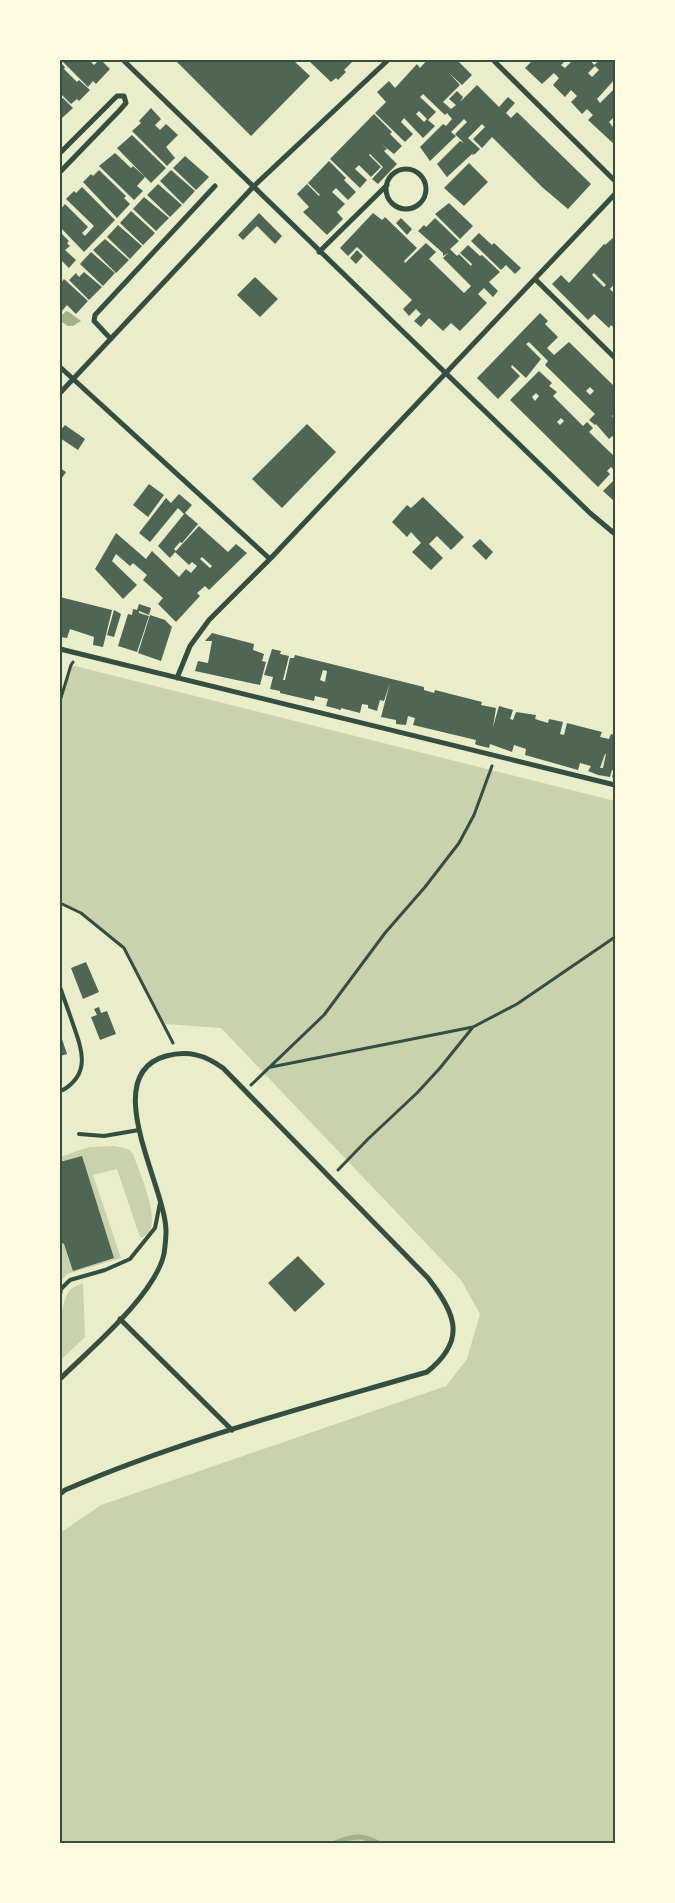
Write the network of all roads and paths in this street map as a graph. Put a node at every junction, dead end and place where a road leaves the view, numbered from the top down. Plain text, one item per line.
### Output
1 (123, 60) edge
2 (388, 60) edge
3 (492, 60) edge
4 (96, 115) junction
5 (106, 124) junction
6 (66, 147) junction
7 (60, 153) edge
8 (75, 156) junction
9 (60, 172) edge
10 (615, 181) edge
11 (387, 185) junction
12 (215, 186) dead end
13 (254, 186) junction
14 (615, 194) edge
15 (319, 252) junction
16 (535, 279) junction
17 (111, 339) junction
18 (615, 358) edge
19 (60, 367) edge
20 (447, 374) junction
21 (73, 380) junction
22 (60, 393) edge
23 (615, 534) edge
24 (270, 559) junction
25 (60, 649) edge
26 (82, 654) junction
27 (177, 678) junction
28 (60, 702) edge
29 (496, 755) junction
30 (615, 784) edge
31 (60, 903) edge
32 (615, 936) edge
33 (60, 987) edge
34 (473, 1027) junction
35 (178, 1053) junction
36 (271, 1067) junction
37 (63, 1090) dead end
38 (245, 1090) junction
39 (139, 1130) junction
40 (79, 1134) dead end
41 (330, 1178) junction
42 (160, 1201) junction
43 (60, 1295) edge
44 (120, 1319) junction
45 (60, 1379) edge
46 (232, 1430) junction
47 (60, 1494) edge

1 - 13 street
2 - 13 street
3 - 10 street
4 - 5 street
4 - 5 street
4 - 6 street
5 - 8 street
6 - 7 street
6 - 8 street
8 - 9 street
11 - 11 street
11 - 15 street
12 - 17 street
13 - 15 street
13 - 17 street
14 - 16 street
15 - 20 street
16 - 18 street
16 - 20 street
17 - 21 street
19 - 21 street
20 - 23 street
20 - 24 street
21 - 22 street
21 - 24 street
24 - 27 street
25 - 26 street
26 - 27 street
26 - 28 path
27 - 29 street
29 - 30 street
29 - 36 path
31 - 35 path
32 - 34 path
33 - 37 lane
34 - 36 path
34 - 41 path
35 - 38 street
35 - 39 street
36 - 38 path
38 - 41 street
39 - 40 lane
39 - 42 street
41 - 46 street
42 - 43 lane
42 - 44 street
44 - 45 street
44 - 46 street
46 - 47 street

